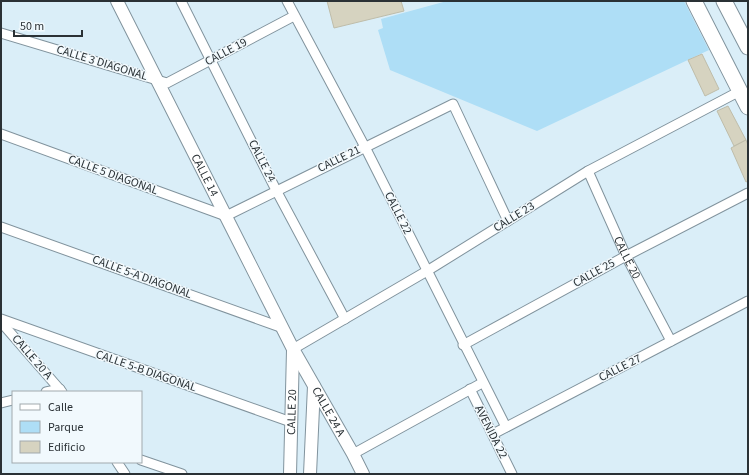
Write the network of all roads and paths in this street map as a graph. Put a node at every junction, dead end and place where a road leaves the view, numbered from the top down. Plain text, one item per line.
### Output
1 (118, 1) edge
2 (181, 1) edge
3 (287, 1) edge
4 (694, 1) edge
5 (724, 1) edge
6 (294, 16) junction
7 (1, 33) edge
8 (748, 47) edge
9 (211, 60) junction
10 (157, 80) junction
11 (740, 91) junction
12 (748, 107) edge
13 (1, 134) edge
14 (365, 147) junction
15 (588, 171) junction
16 (276, 190) junction
17 (748, 193) edge
18 (226, 216) junction
19 (508, 221) junction
20 (1, 227) edge
21 (626, 256) junction
22 (427, 271) junction
23 (748, 302) edge
24 (1, 319) edge
25 (345, 319) junction
26 (1, 322) edge
27 (283, 328) junction
28 (671, 341) junction
29 (463, 345) junction
30 (293, 349) junction
31 (482, 383) junction
32 (314, 386) junction
33 (470, 389) junction
34 (61, 390) edge
35 (12, 400) edge
36 (1, 403) edge
37 (291, 422) junction
38 (506, 427) junction
39 (493, 434) junction
40 (353, 454) junction
41 (142, 460) edge
42 (118, 463) edge
43 (125, 474) edge
44 (182, 474) edge
45 (290, 474) edge
46 (310, 474) edge
47 (362, 474) edge
48 (512, 474) edge

1 - 10 street, CALLE 14
2 - 9 street, CALLE 24
3 - 6 street, CALLE 22
4 - 11 main road
5 - 8 main road
6 - 9 street, CALLE 19
6 - 14 street, CALLE 22
7 - 10 street, CALLE 3 DIAGONAL
9 - 10 street, CALLE 19
9 - 16 street, CALLE 24
10 - 18 street, CALLE 14
11 - 12 main road
11 - 15 street, CALLE 23
13 - 18 street, CALLE 5 DIAGONAL
14 - 16 street, CALLE 21
14 - 19 street, CALLE 21
14 - 22 street, CALLE 22
15 - 19 street, CALLE 23
15 - 21 street, CALLE 20
16 - 18 street, CALLE 21
16 - 25 street, CALLE 24
17 - 21 street, CALLE 25
18 - 27 street, CALLE 14
19 - 22 street, CALLE 23
20 - 27 street, CALLE 5-A DIAGONAL
21 - 28 street, CALLE 20
21 - 29 street, CALLE 25
22 - 25 street, CALLE 23
22 - 29 street, CALLE 22
23 - 28 street, CALLE 27
24 - 37 street, CALLE 5-B DIAGONAL
25 - 30 street, CALLE 23
26 - 34 street, CALLE 20 A
27 - 30 street, CALLE 14
28 - 38 street, CALLE 27
29 - 31 street, CALLE 22
30 - 32 street, CALLE 24 A
30 - 37 street, CALLE 20
31 - 33 street
31 - 38 street, CALLE 22
32 - 40 street, CALLE 24 A
32 - 46 street, CALLE 20
33 - 39 street, AVENIDA 22
33 - 40 street
35 - 36 street
37 - 45 street, CALLE 20
38 - 39 street, CALLE 27
39 - 48 street, AVENIDA 22
40 - 47 street, CALLE 24 A
41 - 44 street
42 - 43 street

